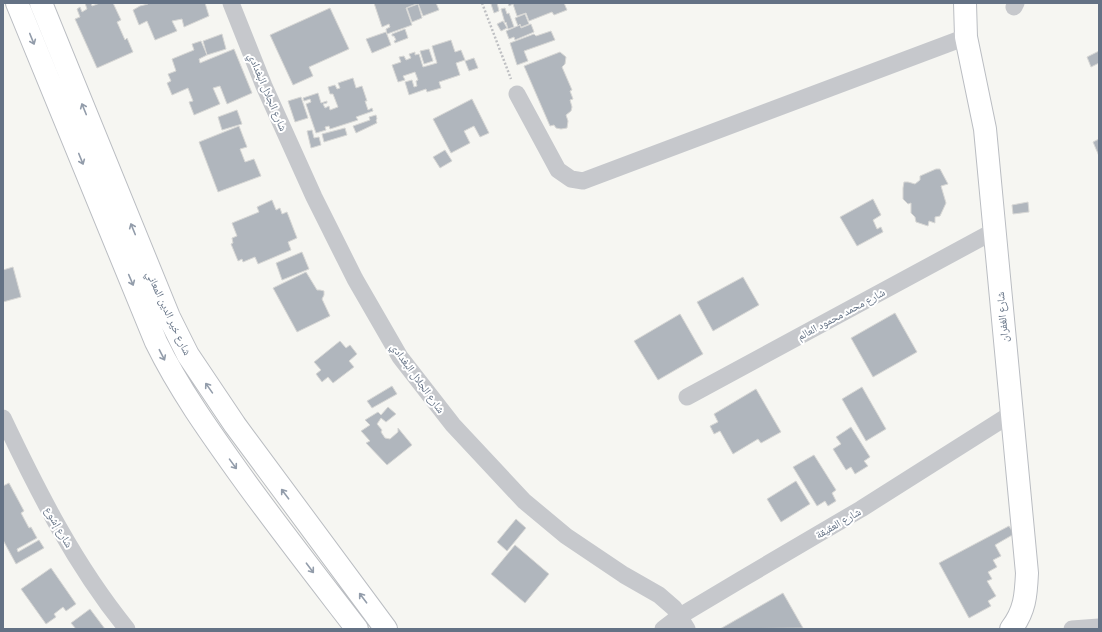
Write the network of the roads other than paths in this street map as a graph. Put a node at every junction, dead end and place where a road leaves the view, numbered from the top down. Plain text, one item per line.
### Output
1 (17, 3) edge
2 (41, 3) edge
3 (231, 3) edge
4 (965, 3) edge
5 (966, 37) junction
6 (517, 94) road end
7 (994, 232) junction
8 (687, 396) dead end
9 (1011, 414) junction
10 (3, 418) edge
11 (684, 623) edge
12 (1099, 627) edge
13 (127, 629) edge
14 (357, 629) edge
15 (386, 629) edge
16 (663, 629) edge
17 (1011, 629) edge
18 (1072, 629) edge

1 -> 14 street, شارع خير الدين المعاني
15 -> 2 street, شارع خير الدين المعاني
3 - 11 street, شارع الجلال البغدادي
4 - 5 street, شارع الغفران
5 - 6 street
5 - 7 street, شارع الغفران
7 - 8 street, شارع محمد محمود العالم
7 - 9 street, شارع الغفران
9 - 11 street, شارع العقيقة
9 - 17 street, شارع الغفران
10 - 13 street, شارع إشوع
11 - 16 street, شارع العقيقة
12 - 18 street

